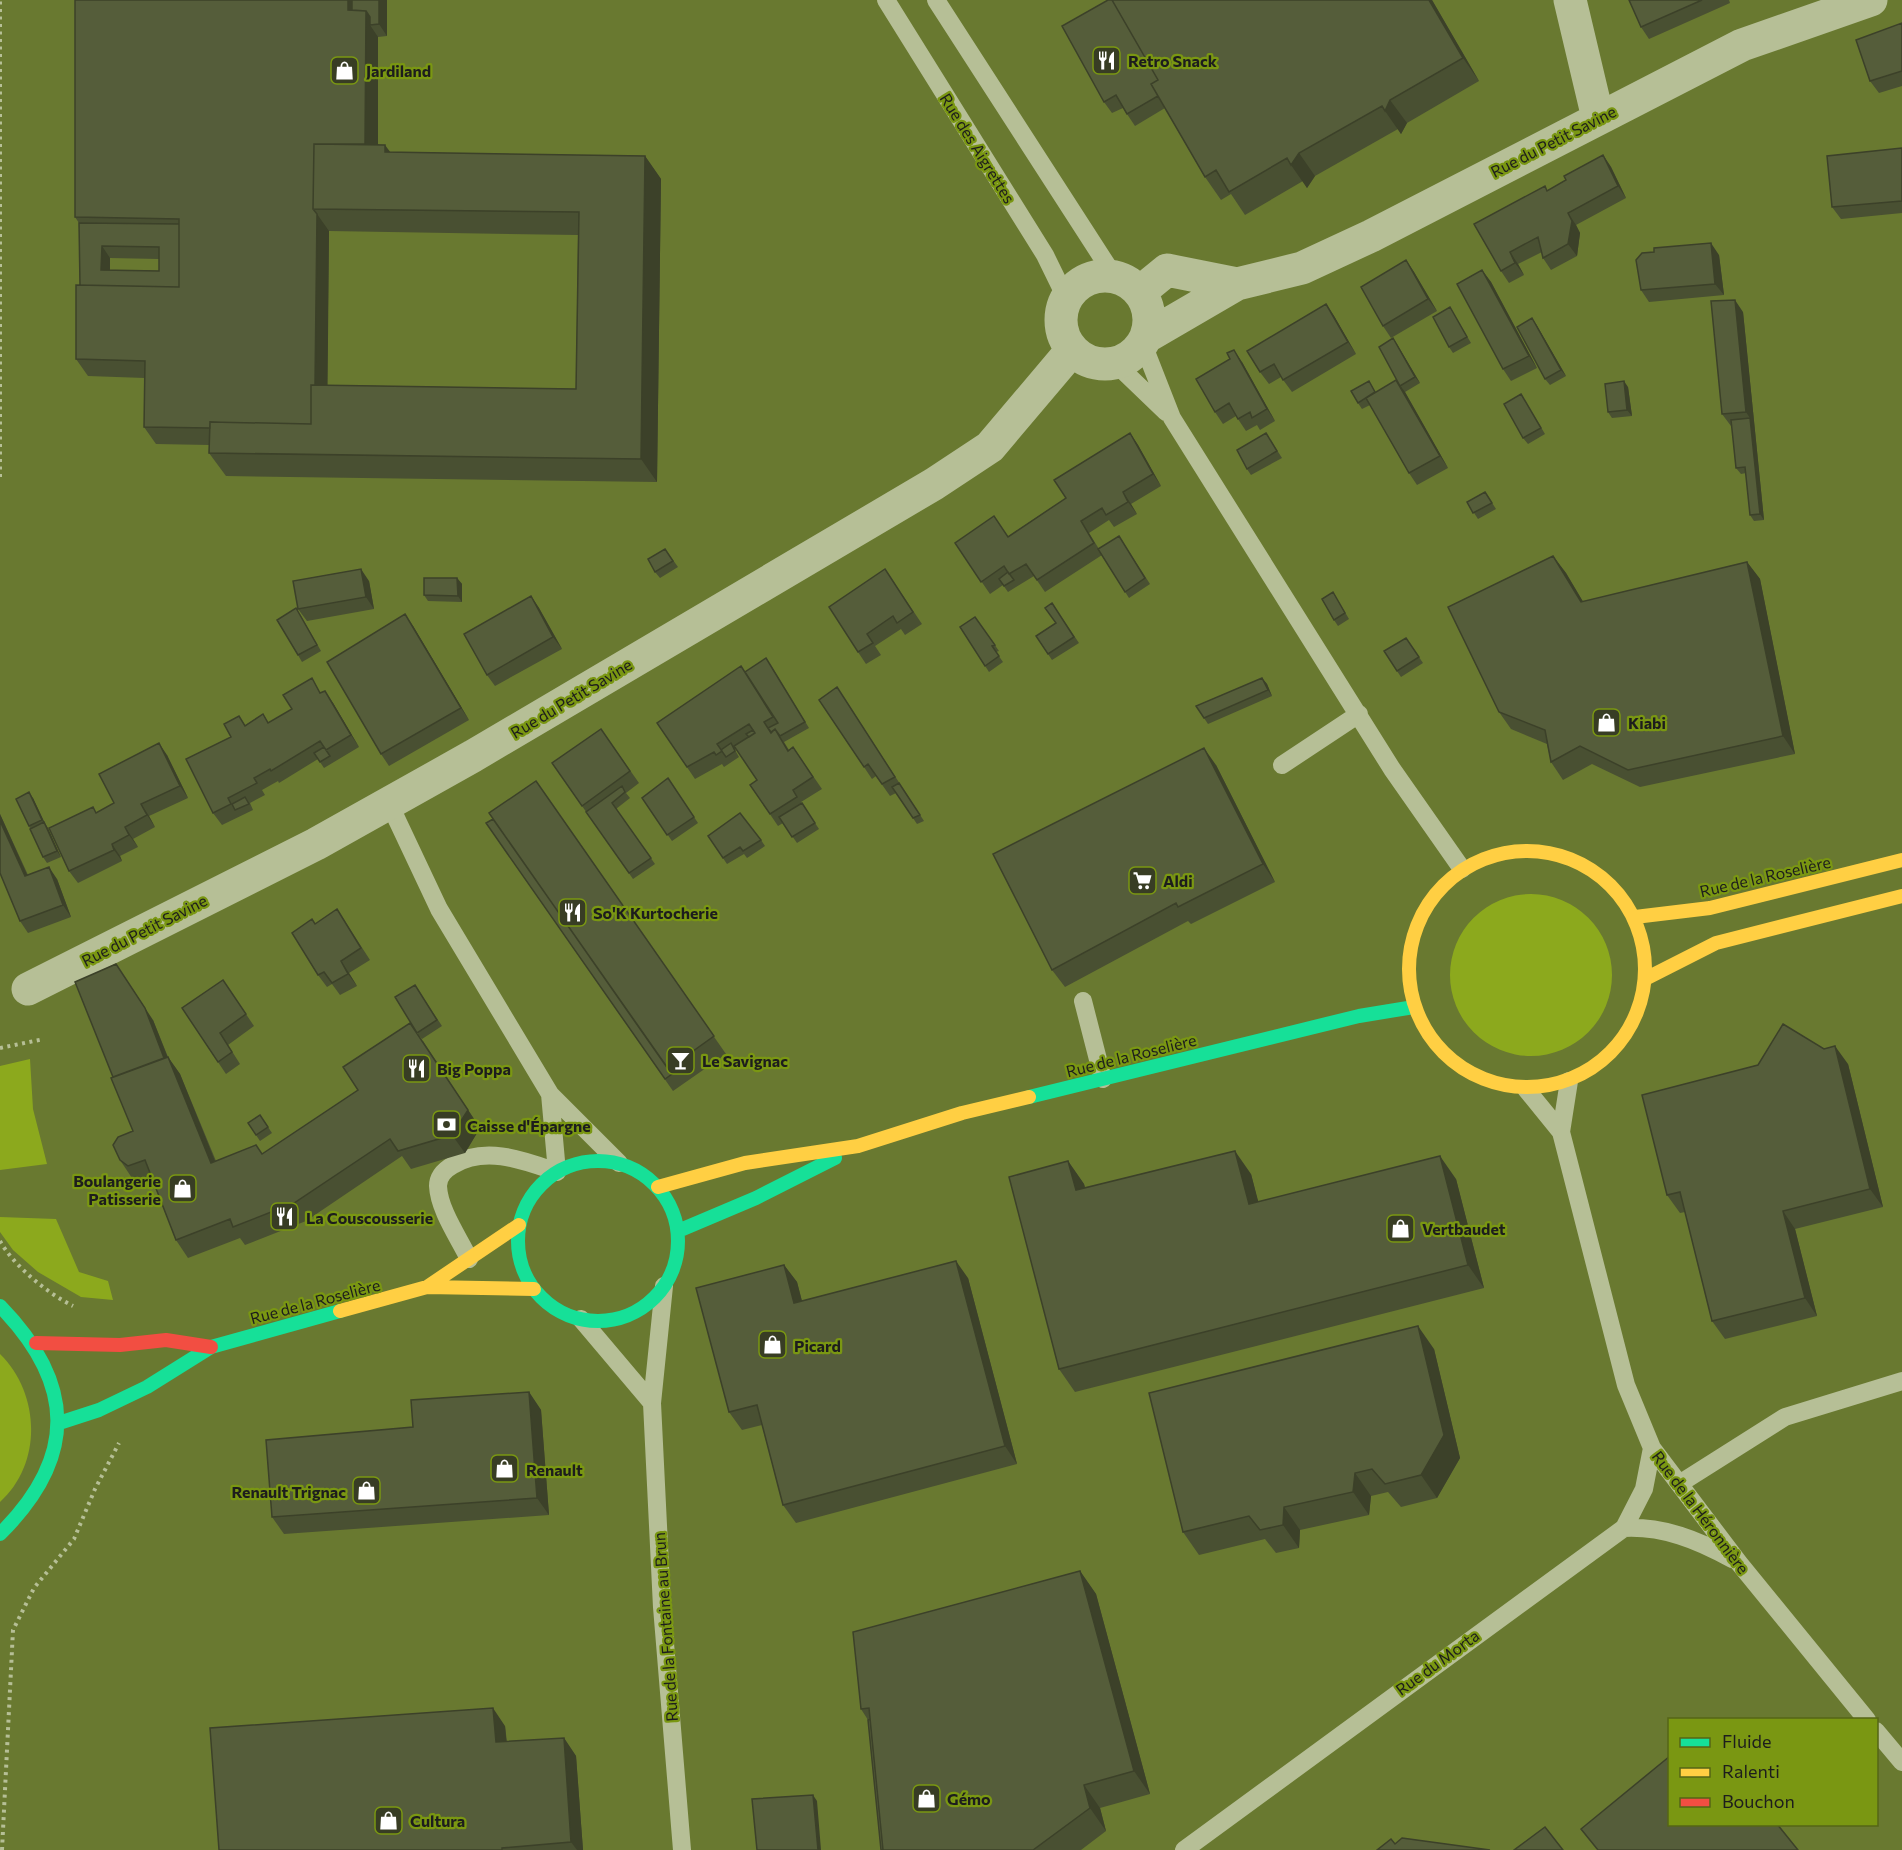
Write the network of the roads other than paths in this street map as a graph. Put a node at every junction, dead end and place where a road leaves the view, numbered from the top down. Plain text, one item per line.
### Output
1 (886, 0) edge
2 (936, 0) edge
3 (1570, 0) edge
4 (1859, 2) edge
5 (1598, 118) junction
6 (1127, 284) junction
7 (1237, 284) junction
8 (1066, 298) junction
9 (1144, 341) junction
10 (1072, 350) junction
11 (1115, 363) junction
12 (1172, 418) junction
13 (1359, 714) junction
14 (1282, 765) dead end
15 (389, 803) junction
16 (1902, 860) edge
17 (1462, 869) junction
18 (1902, 896) edge
19 (1635, 917) junction
20 (1647, 978) junction
21 (28, 989) dead end
22 (1083, 1001) dead end
23 (1414, 1007) junction
24 (1103, 1079) junction
25 (1569, 1081) junction
26 (1526, 1089) junction
27 (550, 1094) junction
28 (1561, 1131) junction
29 (858, 1146) junction
30 (619, 1163) junction
31 (557, 1172) junction
32 (658, 1187) junction
33 (519, 1225) junction
34 (678, 1231) junction
35 (469, 1259) junction
36 (664, 1286) junction
37 (427, 1287) junction
38 (534, 1289) junction
39 (0, 1306) edge
40 (581, 1319) junction
41 (36, 1343) junction
42 (211, 1347) junction
43 (1902, 1381) edge
44 (652, 1404) junction
45 (59, 1423) junction
46 (1652, 1448) junction
47 (1679, 1484) junction
48 (1624, 1528) junction
49 (0, 1535) edge
50 (1739, 1563) junction
51 (1867, 1718) edge
52 (1878, 1733) edge
53 (1902, 1762) edge
54 (682, 1850) edge
55 (1184, 1850) edge

1 - 8 lane, Rue des Aigrettes
2 - 6 lane
3 - 5 street
4 - 5 street, Rue du Petit Savine
5 - 7 street, Rue du Petit Savine
6 - 7 street, Rue du Petit Savine
6 - 8 street, Rue du Petit Savine
6 - 9 street
7 - 9 street, Rue du Petit Savine
8 - 10 street
9 - 11 street, Rue du Petit Savine
9 - 12 lane
10 - 11 street
10 - 15 street, Rue du Petit Savine
11 - 12 lane
12 - 13 lane
13 - 14 lane
13 - 17 lane
15 - 21 street, Rue du Petit Savine
15 - 27 lane
16 - 19 street, Rue de la Roselière
17 - 19 street
17 - 23 street
18 - 20 street
19 - 20 street
20 - 25 street
22 - 24 lane
23 - 24 street, Rue de la Roselière
23 - 26 street
24 - 29 street, Rue de la Roselière
25 - 26 street
25 - 28 lane
26 - 28 lane
27 - 30 lane
27 - 31 lane
28 - 46 lane, Rue de la Héronnière
29 - 32 street, Rue de la Roselière
29 - 34 street, Rue de la Roselière
30 - 31 street
30 - 32 street
31 - 33 street
31 - 35 lane
32 - 34 street
33 - 35 street, Rue de la Roselière
33 - 38 street
34 - 36 street
35 - 37 street, Rue de la Roselière
36 - 40 street
36 - 44 lane, Rue de la Fontaine au Brun
37 - 38 street, Rue de la Roselière
37 - 42 street, Rue de la Roselière
38 - 40 street
39 - 41 street
40 - 44 lane
41 - 42 street, Rue de la Roselière
41 - 45 street
42 - 45 street, Rue de la Roselière
43 - 47 lane
44 - 54 lane, Rue de la Fontaine au Brun
45 - 49 street
46 - 47 lane, Rue de la Héronnière
46 - 48 lane, Rue du Morta
47 - 50 lane, Rue de la Héronnière
48 - 50 lane
48 - 55 lane, Rue du Morta
50 - 51 lane, Rue de la Héronnière
52 - 53 lane

